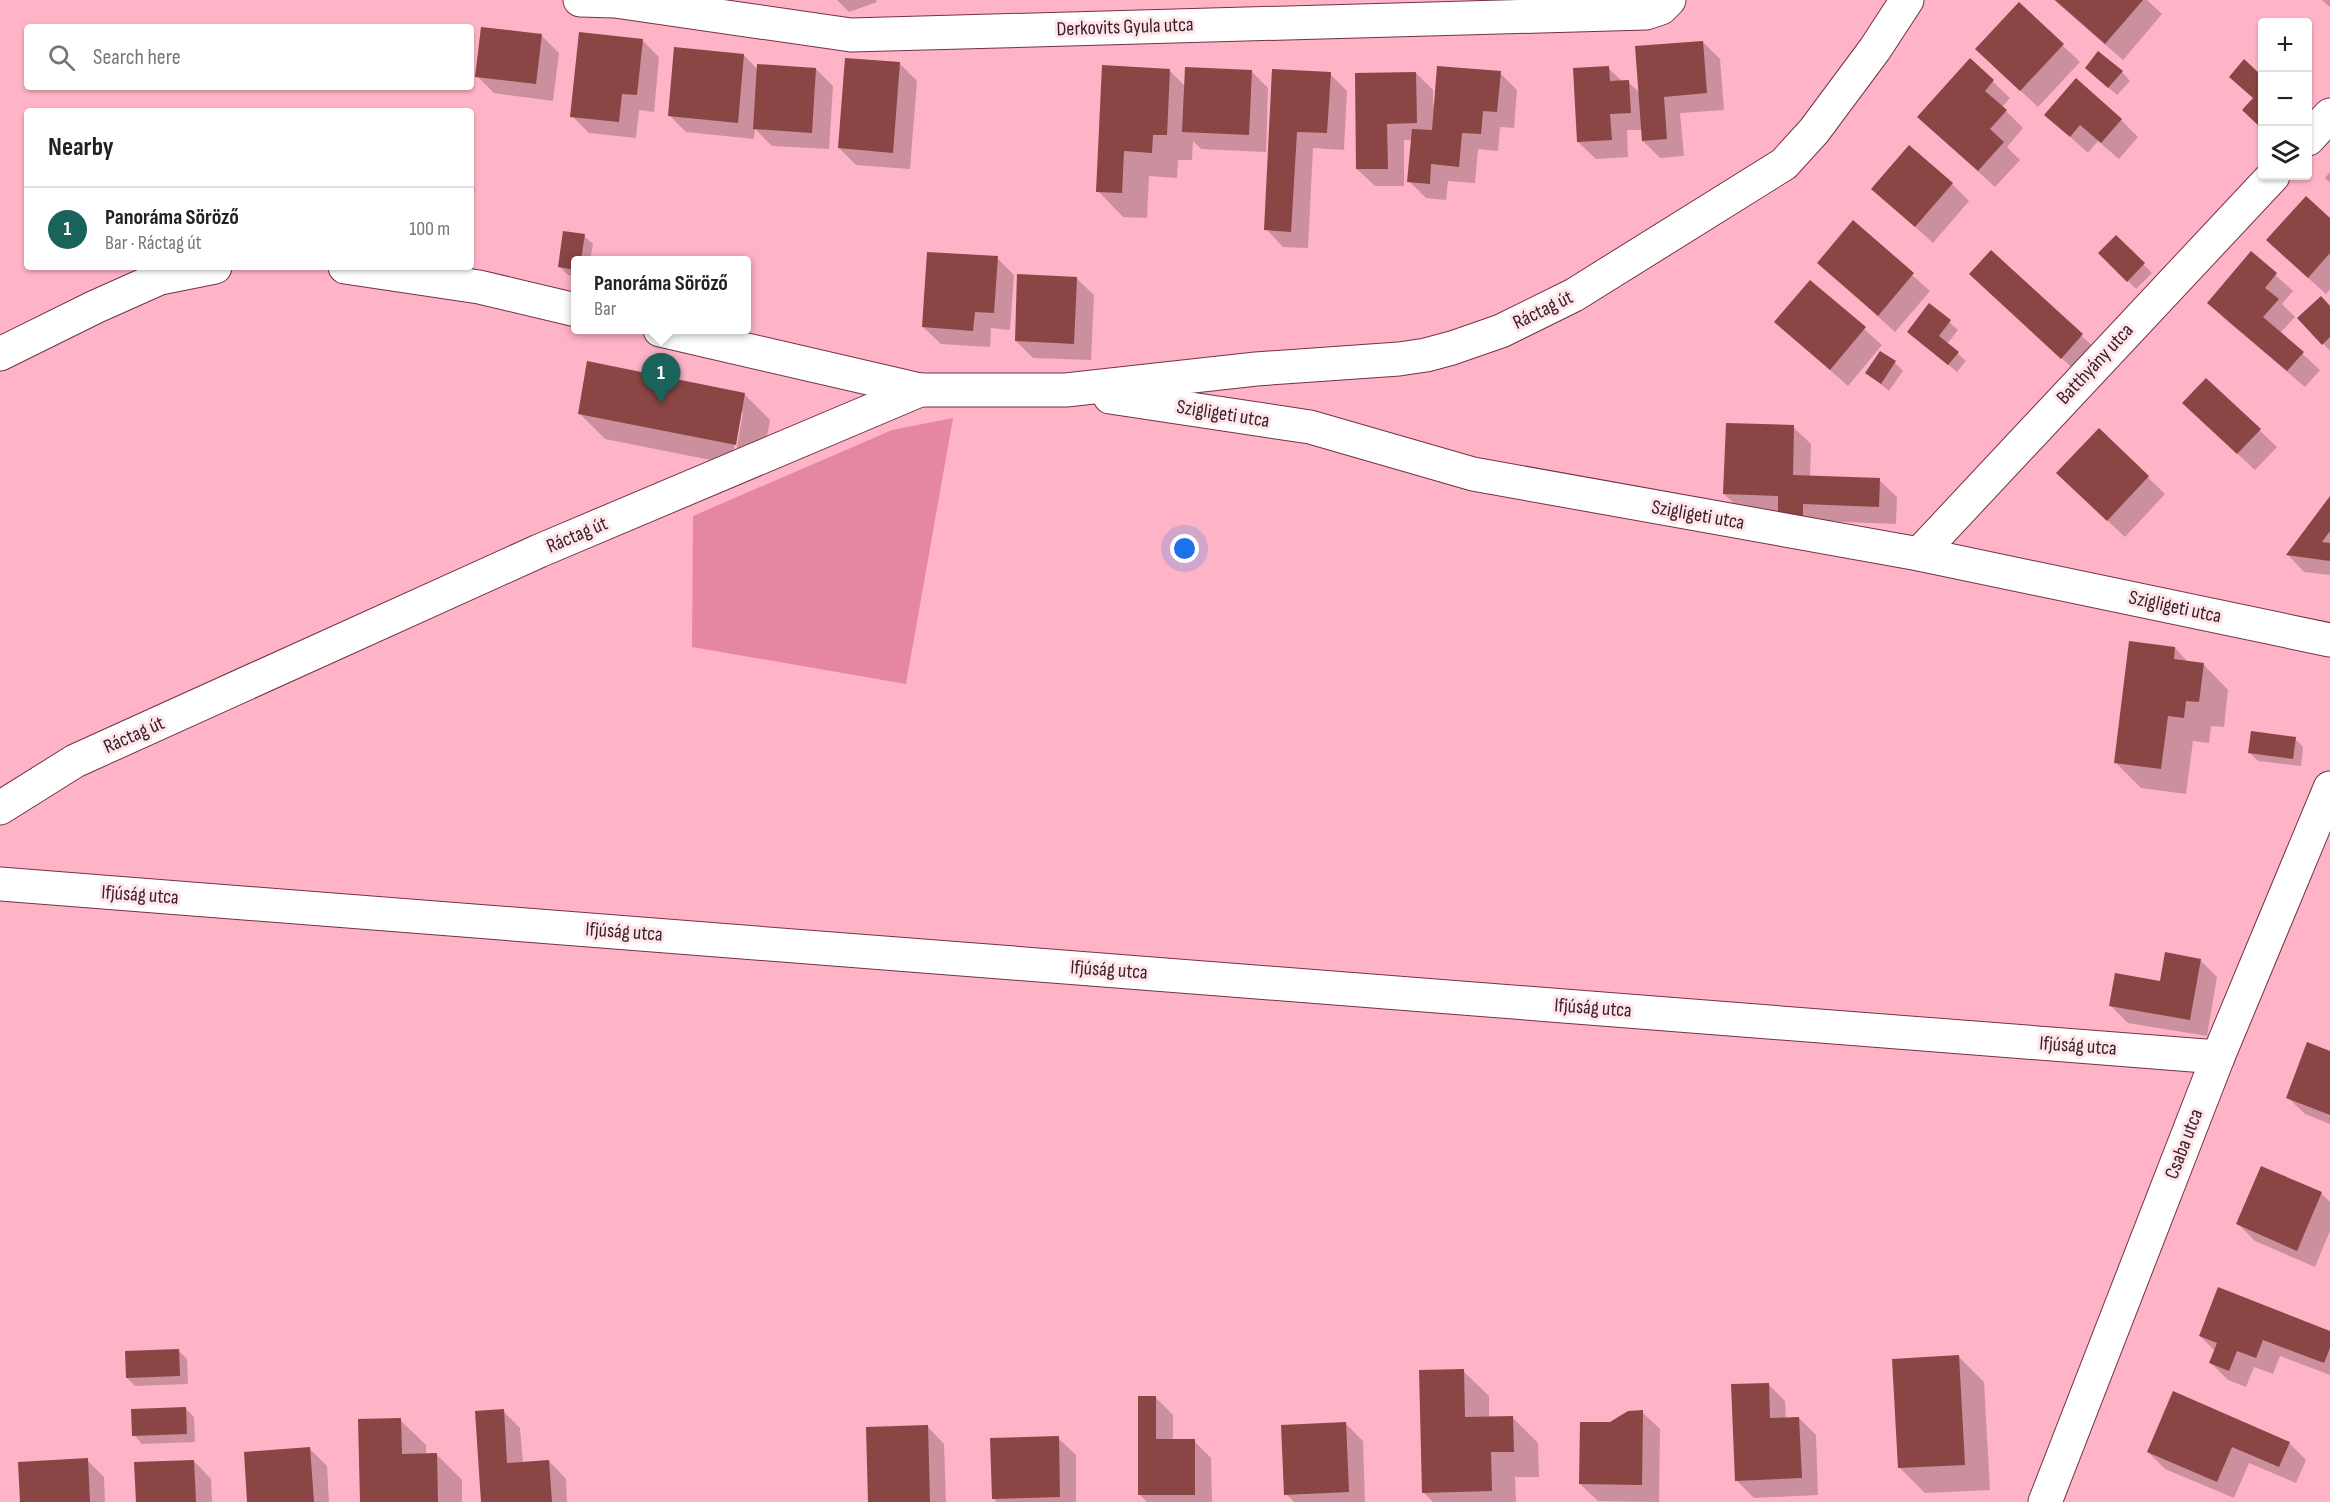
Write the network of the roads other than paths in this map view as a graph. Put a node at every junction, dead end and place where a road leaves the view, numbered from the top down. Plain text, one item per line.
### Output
1 (580, 0) edge
2 (1669, 0) edge
3 (1907, 0) edge
4 (2330, 115) edge
5 (2312, 134) edge
6 (2269, 180) edge
7 (200, 270) edge
8 (365, 270) edge
9 (571, 309) edge
10 (677, 334) edge
11 (0, 354) edge
12 (920, 390) junction
13 (1066, 390) junction
14 (1919, 555) junction
15 (2330, 640) edge
16 (2330, 788) edge
17 (0, 808) edge
18 (0, 884) edge
19 (2218, 1057) junction
20 (2045, 1502) edge

1 - 2 street, Derkovits Gyula utca
3 - 13 street, Ráctag út
4 - 5 street
6 - 14 street, Batthyány utca
7 - 11 street
8 - 9 street
10 - 12 street
12 - 13 street
12 - 17 street, Ráctag út
13 - 14 street, Szigligeti utca
14 - 15 street, Szigligeti utca
16 - 19 street, Csaba utca
18 - 19 street, Ifjúság utca
19 - 20 street, Csaba utca

